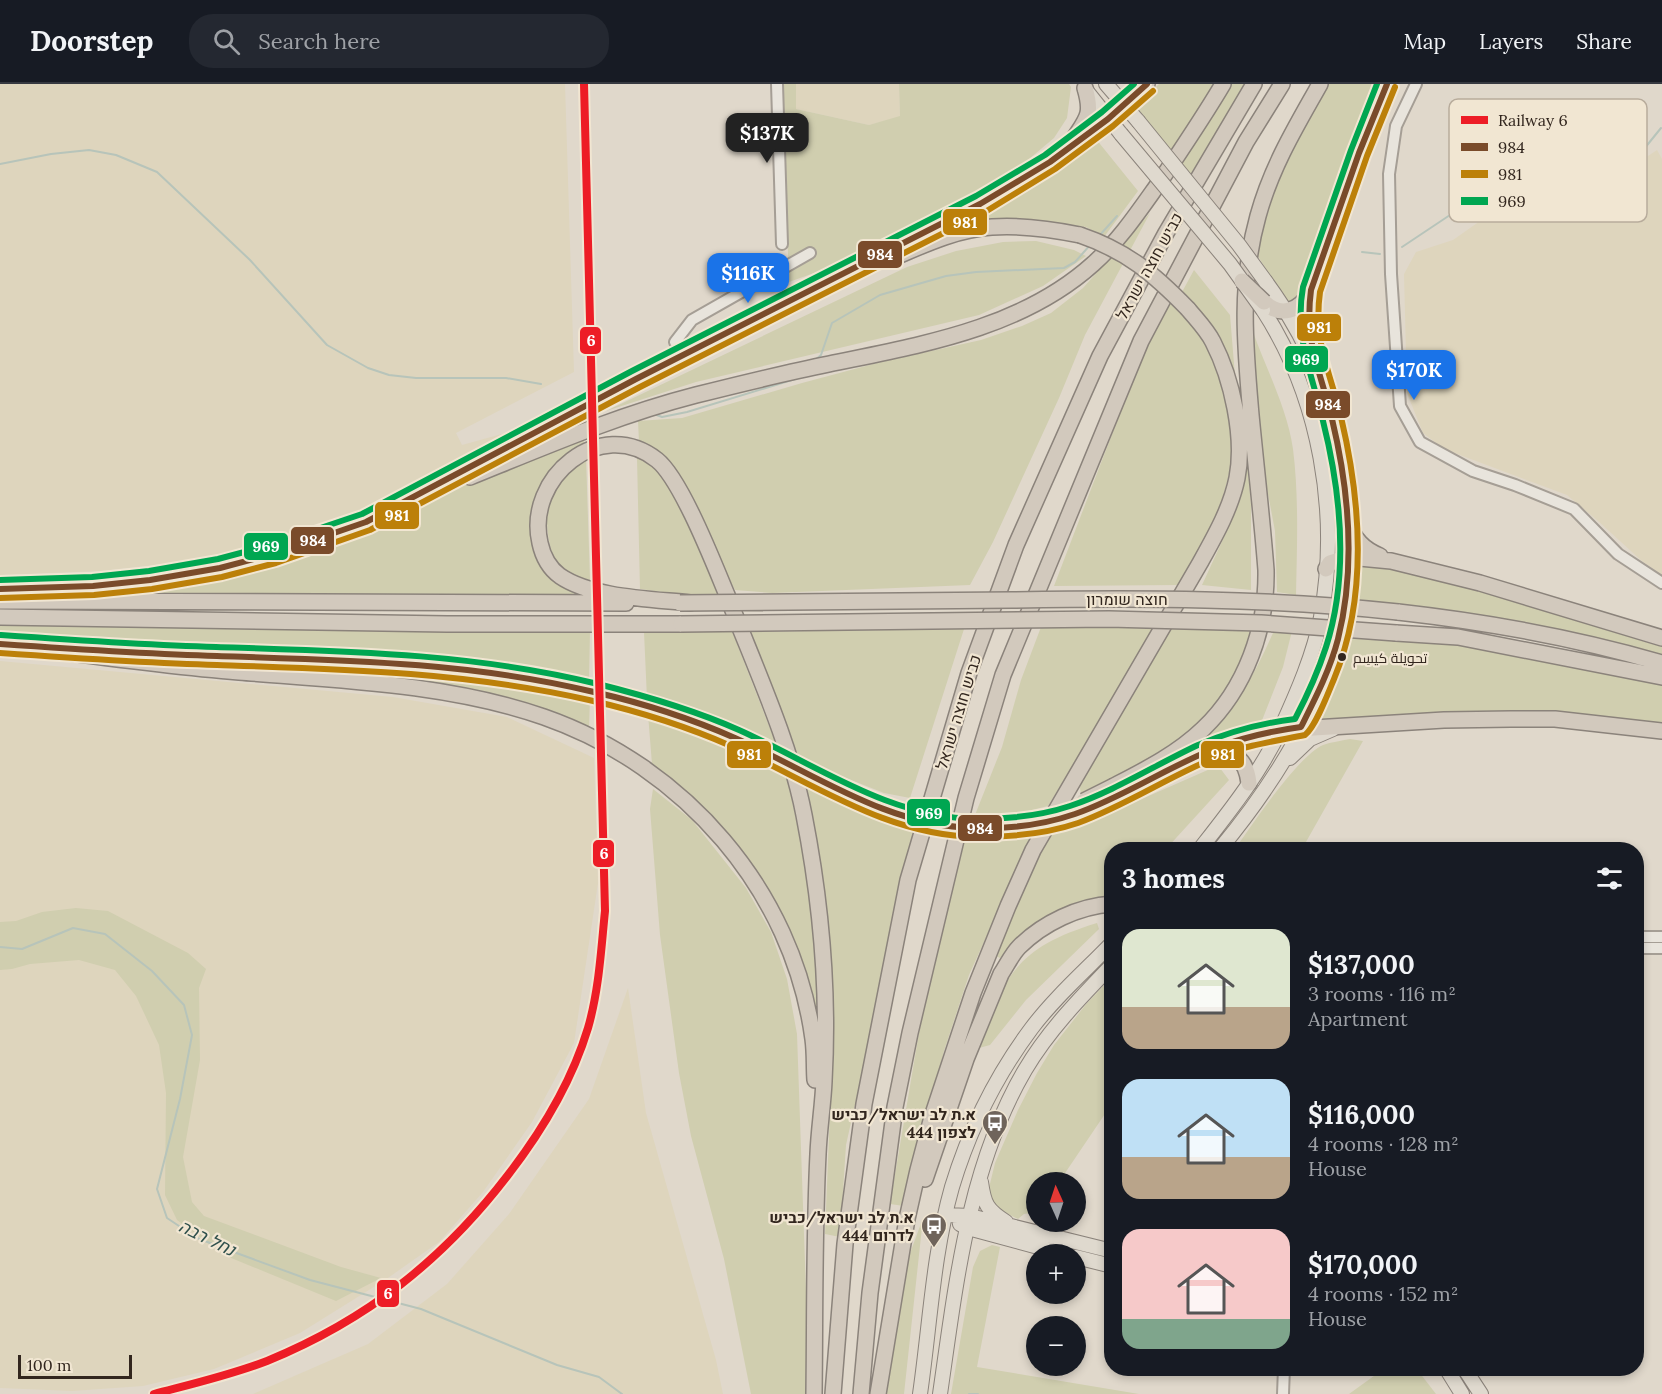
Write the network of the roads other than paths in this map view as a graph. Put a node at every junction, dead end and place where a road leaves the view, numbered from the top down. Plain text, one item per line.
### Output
1 (777, 84) edge
2 (1106, 84) edge
3 (1147, 84) edge
4 (1223, 84) edge
5 (1254, 84) edge
6 (1282, 84) edge
7 (1320, 84) edge
8 (1387, 84) edge
9 (1416, 84) edge
10 (1083, 86) edge
11 (1124, 105) junction
12 (1108, 118) junction
13 (1067, 149) junction
14 (782, 244) dead end
15 (810, 254) dead end
16 (881, 258) junction
17 (1242, 280) joint
18 (1311, 290) junction
19 (1264, 306) junction
20 (1287, 312) junction
21 (675, 342) dead end
22 (1314, 361) junction
23 (397, 506) junction
24 (1348, 522) junction
25 (1349, 557) junction
26 (1391, 561) junction
27 (1326, 569) junction
28 (1662, 583) edge
29 (0, 589) edge
30 (646, 600) junction
31 (0, 601) edge
32 (0, 617) edge
33 (1662, 638) edge
34 (5, 644) edge
35 (1662, 663) edge
36 (1662, 677) edge
37 (1344, 726) junction
38 (1301, 728) junction
39 (1281, 730) junction
40 (1662, 731) edge
41 (1186, 761) junction
42 (1249, 783) junction
43 (1264, 790) junction
44 (1116, 791) junction
45 (1205, 842) edge
46 (1225, 842) edge
47 (1104, 906) edge
48 (1081, 910) junction
49 (1104, 912) edge
50 (1644, 937) edge
51 (1662, 937) edge
52 (1644, 948) edge
53 (1662, 948) edge
54 (1104, 951) edge
55 (1104, 973) edge
56 (818, 1152) junction
57 (980, 1174) junction
58 (946, 1215) junction
59 (969, 1222) junction
60 (1013, 1226) junction
61 (996, 1235) junction
62 (1028, 1244) edge
63 (1104, 1249) edge
64 (962, 1259) junction
65 (1086, 1260) edge
66 (1104, 1264) edge
67 (896, 1280) junction
68 (1284, 1376) edge
69 (1451, 1376) edge
70 (1469, 1376) edge
71 (814, 1394) edge
72 (833, 1394) edge
73 (861, 1394) edge
74 (878, 1394) edge
75 (920, 1394) edge
76 (940, 1394) edge
77 (1283, 1394) edge
78 (1462, 1394) edge
79 (1481, 1394) edge

1 - 14 street
2 - 11 main road
3 - 11 highway
4 - 23 highway
5 - 72 highway, כביש חוצה ישראל
6 - 73 highway, כביש חוצה ישראל
7 - 44 highway
8 - 18 highway
9 - 28 street
10 - 12 main road
10 - 13 highway
11 - 12 highway
11 - 20 main road, bridge
12 - 13 highway
12 - 17 main road, bridge
13 - 16 highway
15 - 21 street
16 - 23 highway
16 - 67 highway, bridge
17 - 19 highway, bridge
18 - 20 highway
18 - 22 highway
19 - 20 highway
19 - 27 main road
20 - 22 main road
22 - 24 main road
23 - 29 highway
24 - 25 main road
24 - 26 highway
25 - 26 highway
25 - 27 highway
25 - 38 main road
26 - 33 highway
27 - 39 main road
30 - 31 highway, חוצה שומרון
30 - 35 highway, חוצה שומרון, bridge
30 - 56 highway
32 - 36 highway, חוצה שומרון, bridge
34 - 44 highway, bridge
34 - 56 highway
37 - 38 highway
37 - 40 highway
37 - 43 main road
38 - 39 highway
38 - 43 main road
39 - 41 highway
39 - 42 main road
41 - 42 highway
41 - 44 highway
42 - 45 main road
43 - 46 main road
47 - 48 highway
48 - 49 highway
48 - 67 highway
50 - 51 street
52 - 53 street
54 - 58 main road
55 - 57 main road
56 - 71 highway
57 - 59 main road
57 - 60 main road
58 - 59 main road
58 - 75 main road
59 - 60 main road
59 - 61 main road
59 - 64 main road
60 - 63 main road
61 - 62 main road
61 - 64 main road
64 - 76 main road
65 - 66 main road
67 - 74 highway
68 - 77 street
69 - 78 main road
70 - 79 main road

